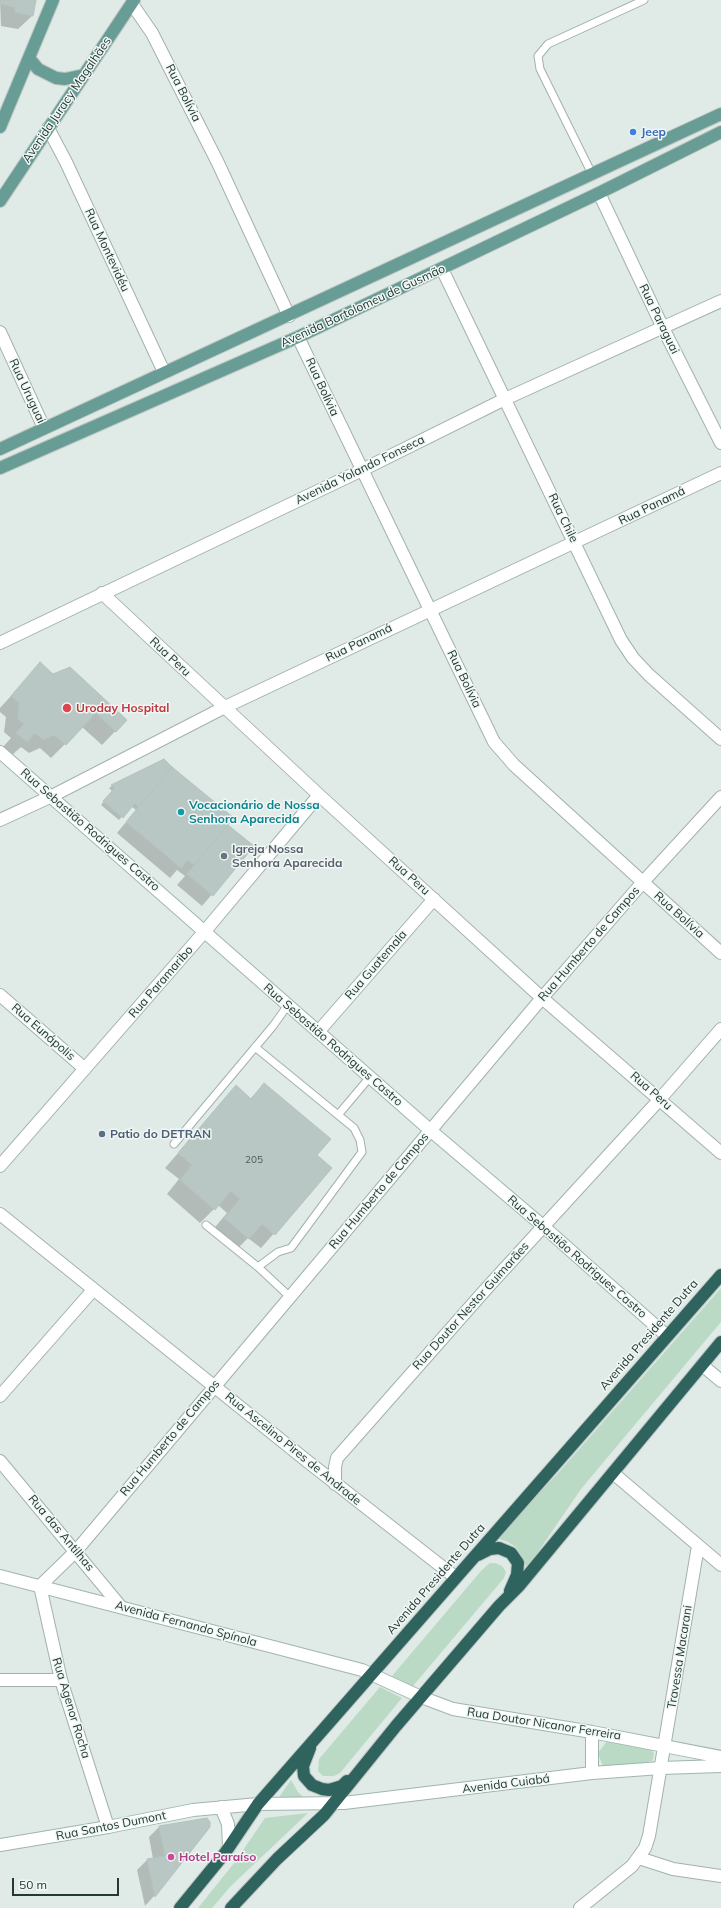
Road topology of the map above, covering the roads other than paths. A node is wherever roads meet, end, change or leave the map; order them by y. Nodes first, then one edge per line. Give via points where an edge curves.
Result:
1 (53, 0) edge
2 (644, 0) edge
3 (133, 2) edge
4 (29, 58) junction
5 (84, 75) junction
6 (721, 114) edge
7 (0, 126) edge
8 (48, 128) junction
9 (721, 132) edge
10 (592, 174) junction
11 (599, 193) junction
12 (0, 201) edge
13 (442, 269) junction
14 (721, 301) edge
15 (289, 316) junction
16 (663, 328) junction
17 (0, 332) edge
18 (298, 336) junction
19 (164, 372) junction
20 (505, 399) junction
21 (44, 428) junction
22 (721, 443) edge
23 (0, 449) edge
24 (0, 468) edge
25 (362, 470) junction
26 (721, 473) edge
27 (575, 543) junction
28 (102, 593) junction
29 (430, 609) junction
30 (0, 643) edge
31 (225, 707) junction
32 (721, 739) edge
33 (0, 752) edge
34 (319, 795) junction
35 (52, 796) junction
36 (721, 797) edge
37 (0, 820) edge
38 (643, 882) junction
39 (434, 899) junction
40 (205, 931) junction
41 (721, 953) edge
42 (0, 995) edge
43 (542, 998) junction
44 (288, 1005) junction
45 (721, 1029) edge
46 (318, 1032) junction
47 (255, 1048) junction
48 (85, 1069) junction
49 (370, 1077) junction
50 (660, 1099) junction
51 (338, 1115) junction
52 (430, 1130) junction
53 (174, 1144) dead end
54 (721, 1153) edge
55 (0, 1166) edge
56 (0, 1214) edge
57 (206, 1224) dead end
58 (543, 1226) junction
59 (258, 1267) junction
60 (721, 1275) edge
61 (93, 1290) junction
62 (290, 1297) junction
63 (667, 1336) junction
64 (721, 1342) edge
65 (702, 1365) junction
66 (721, 1381) edge
67 (214, 1386) junction
68 (0, 1396) edge
69 (0, 1461) edge
70 (613, 1473) junction
71 (335, 1484) junction
72 (698, 1546) junction
73 (76, 1551) junction
74 (721, 1565) edge
75 (465, 1566) junction
76 (0, 1576) edge
77 (455, 1577) junction
78 (40, 1586) junction
79 (500, 1606) junction
80 (121, 1607) junction
81 (371, 1675) junction
82 (0, 1680) edge
83 (61, 1680) junction
84 (421, 1697) junction
85 (592, 1732) junction
86 (314, 1738) junction
87 (665, 1745) junction
88 (721, 1757) edge
89 (721, 1766) edge
90 (661, 1768) junction
91 (357, 1772) junction
92 (592, 1773) junction
93 (258, 1804) junction
94 (291, 1804) joint
95 (333, 1804) junction
96 (222, 1807) junction
97 (108, 1827) junction
98 (0, 1845) edge
99 (229, 1846) junction
100 (639, 1858) junction
101 (721, 1876) edge
102 (180, 1908) edge
103 (231, 1908) edge
104 (580, 1908) edge

1 - 4 main road
2 - 10 lane via 548,44 538,56 540,69
3 - 5 main road, Avenida Juracy Magalhães
3 - 15 street, Rua Bolívia via 152,33 215,156
4 - 5 main road via 38,69 56,78
4 - 7 main road
5 - 8 main road, Avenida Juracy Magalhães
6 - 10 main road, Avenida Bartolomeu de Gusmão
8 - 12 main road, Avenida Juracy Magalhães
8 - 19 street, Rua Montevidéu
9 - 11 main road, Avenida Bartolomeu de Gusmão
10 - 15 main road, Avenida Bartolomeu de Gusmão
11 - 13 main road, Avenida Bartolomeu de Gusmão
11 - 16 street, Rua Paraguai
13 - 18 main road, Avenida Bartolomeu de Gusmão
13 - 20 street, Rua Chile
14 - 16 street, Avenida Yolando Fonseca
15 - 19 main road, Avenida Bartolomeu de Gusmão
16 - 20 street, Avenida Yolando Fonseca
16 - 22 street, Rua Paraguai
17 - 21 street, Rua Uruguai
18 - 24 main road, Avenida Bartolomeu de Gusmão
18 - 25 street, Rua Bolívia
19 - 21 main road, Avenida Bartolomeu de Gusmão
20 - 25 street, Avenida Yolando Fonseca
20 - 27 street, Rua Chile
21 - 23 main road, Avenida Bartolomeu de Gusmão
25 - 28 street, Avenida Yolando Fonseca
25 - 29 street, Rua Bolívia
26 - 27 street, Rua Panamá
27 - 29 street, Rua Panamá
27 - 32 street, Rua Chile via 621,640 634,658
28 - 30 street, Avenida Yolando Fonseca
28 - 31 street, Rua Peru
29 - 31 street, Rua Panamá
29 - 38 street, Rua Bolívia via 494,742
31 - 34 street, Rua Peru
31 - 35 street, Rua Panamá
33 - 35 street, Rua Sebastião Rodrigues Castro
34 - 39 street, Rua Peru
34 - 40 street, Rua Paramaribo
35 - 37 street, Rua Panamá
35 - 40 street, Rua Sebastião Rodrigues Castro
36 - 38 street, Rua Humberto de Campos
38 - 41 street, Rua Bolívia
38 - 43 street, Rua Humberto de Campos
39 - 43 street, Rua Peru
39 - 46 street, Rua Guatemala
40 - 44 street, Rua Sebastião Rodrigues Castro
40 - 48 street, Rua Paramaribo
42 - 48 street, Rua Eunápolis
43 - 50 street, Rua Peru
43 - 52 street, Rua Humberto de Campos
44 - 46 street, Rua Sebastião Rodrigues Castro
44 - 47 lane
45 - 50 street, Rua Doutor Nestor Guimarães
46 - 49 street, Rua Sebastião Rodrigues Castro
47 - 51 lane
47 - 53 lane
48 - 55 street, Rua Paramaribo
49 - 51 lane
49 - 52 street, Rua Sebastião Rodrigues Castro
50 - 54 street, Rua Peru
50 - 58 street, Rua Doutor Nestor Guimarães
51 - 59 lane via 354,1128 362,1152 291,1248 278,1252
52 - 58 street, Rua Sebastião Rodrigues Castro
52 - 62 street, Rua Humberto de Campos
56 - 61 street, Rua Ascelino Pires de Andrade
57 - 59 lane
58 - 63 street, Rua Sebastião Rodrigues Castro
58 - 71 street, Rua Doutor Nestor Guimarães via 337,1458 334,1467
59 - 62 lane
60 - 63 highway, Avenida Presidente Dutra
61 - 67 street, Rua Ascelino Pires de Andrade
61 - 68 street
62 - 67 street, Rua Humberto de Campos
63 - 75 highway, Avenida Presidente Dutra
64 - 65 highway
65 - 66 street
65 - 70 highway
67 - 71 street, Rua Ascelino Pires de Andrade
67 - 73 street, Rua Humberto de Campos
69 - 73 street, Rua das Antilhas
70 - 72 street
70 - 79 highway
71 - 77 street, Rua Ascelino Pires de Andrade
72 - 74 street
72 - 87 street, Travessa Macarani
73 - 78 street, Rua Humberto de Campos
73 - 80 street, Rua das Antilhas
75 - 77 highway, Avenida Presidente Dutra
75 - 79 highway via 490,1548 499,1548 511,1553 518,1563 517,1575
76 - 78 street, Avenida Fernando Spínola
77 - 81 highway, Avenida Presidente Dutra
78 - 80 street, Avenida Fernando Spínola
78 - 83 street, Rua Agenor Rocha
79 - 84 highway
80 - 81 street, Avenida Fernando Spínola via 362,1670
81 - 84 street, Rua Doutor Nicanor Ferreira
81 - 86 highway, Avenida Presidente Dutra
82 - 83 street
83 - 97 street, Rua Agenor Rocha
84 - 85 street, Rua Doutor Nicanor Ferreira via 453,1709
84 - 91 highway
85 - 87 street, Rua Doutor Nicanor Ferreira
85 - 92 street
86 - 91 highway via 303,1766 304,1776 312,1785 329,1790 342,1786
86 - 93 highway, Avenida Presidente Dutra
87 - 88 street, Rua Doutor Nicanor Ferreira
87 - 90 street, Travessa Macarani
89 - 90 street, Avenida Cuiabá
90 - 92 street, Avenida Cuiabá
90 - 100 street, Travessa Macarani via 649,1836
91 - 95 highway
92 - 95 street, Avenida Cuiabá
93 - 94 street, Rua Santos Dumont
93 - 96 street, Rua Santos Dumont
93 - 99 highway, Avenida Presidente Dutra
94 - 95 street, Avenida Cuiabá
95 - 103 highway
96 - 97 street, Rua Santos Dumont via 193,1810
96 - 99 street via 228,1824
97 - 98 street, Rua Santos Dumont
99 - 102 highway, Avenida Presidente Dutra
100 - 101 street via 673,1869
100 - 104 street

